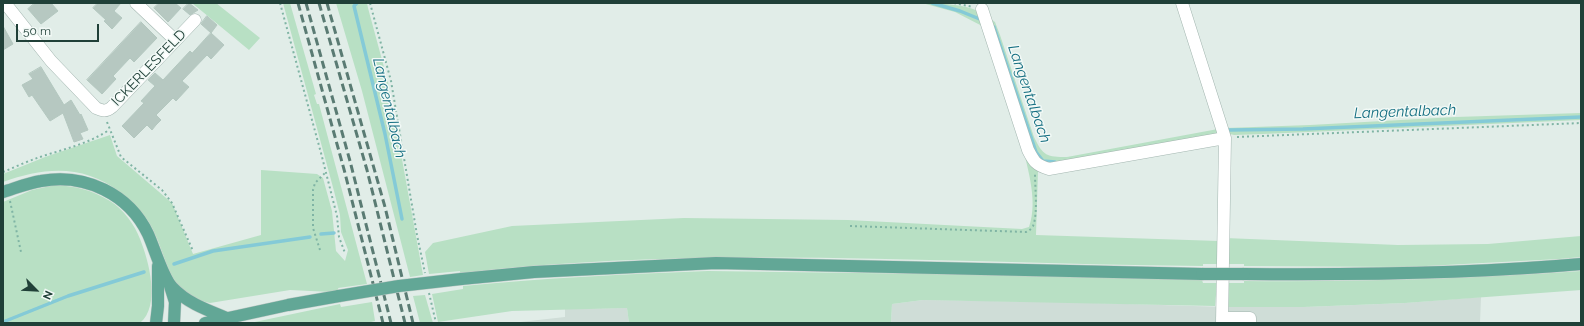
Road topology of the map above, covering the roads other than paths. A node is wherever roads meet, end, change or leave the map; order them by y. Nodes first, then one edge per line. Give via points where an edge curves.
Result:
1 (5, 3) edge
2 (136, 3) edge
3 (1182, 3) edge
4 (982, 9) road end
5 (195, 20) dead end
6 (175, 40) junction
7 (1225, 138) junction
8 (4, 192) edge
9 (158, 260) junction
10 (1581, 264) edge
11 (170, 286) junction
12 (227, 318) junction
13 (1222, 321) edge
14 (156, 323) edge
15 (174, 323) edge
16 (205, 323) edge
17 (1250, 323) edge

1 - 6 street, ICKERLESFELD via 51,61 96,108 104,111 112,107
2 - 6 street
3 - 7 street
4 - 7 street via 1028,150 1040,166 1049,168
5 - 6 street, ICKERLESFELD
7 - 13 street
8 - 9 main road via 40,181 58,179 93,184 124,202 137,216 147,232
9 - 11 main road
9 - 14 main road
10 - 12 main road, bridge via 1425,273 1302,275 716,263 534,272 461,279 399,286
11 - 12 main road via 190,302
11 - 15 main road via 175,302
12 - 16 main road
13 - 17 street via 1250,318

